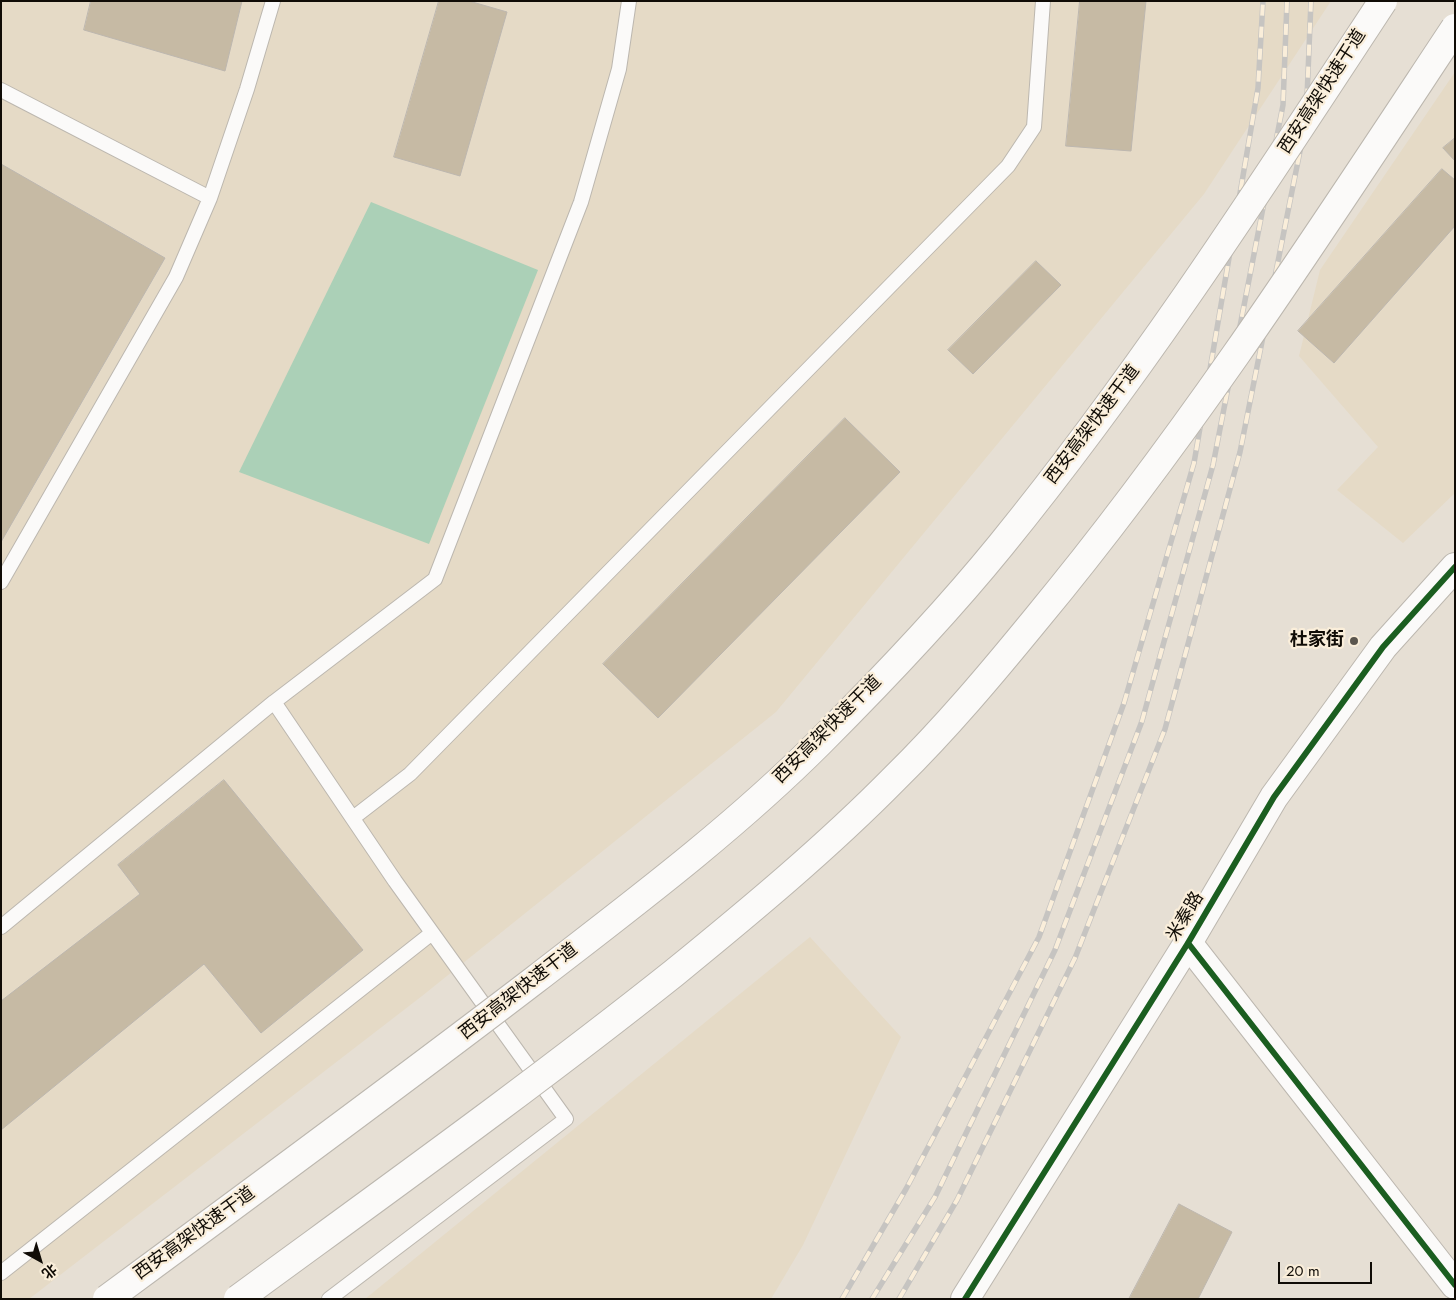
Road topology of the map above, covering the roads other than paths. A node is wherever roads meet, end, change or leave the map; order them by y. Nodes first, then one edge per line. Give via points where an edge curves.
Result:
1 (274, 1) edge
2 (629, 1) edge
3 (1043, 1) edge
4 (1383, 1) edge
5 (1455, 28) edge
6 (1, 90) edge
7 (210, 198) junction
8 (1455, 567) edge
9 (1, 582) edge
10 (274, 702) junction
11 (353, 818) junction
12 (1, 928) edge
13 (432, 933) junction
14 (1188, 943) junction
15 (1, 1273) edge
16 (1455, 1285) edge
17 (107, 1299) edge
18 (238, 1299) edge
19 (329, 1299) edge
20 (965, 1299) edge

1 - 7 lane
2 - 10 lane via 619,69 581,202 435,579
3 - 11 lane via 1034,127 1008,166 410,774
4 - 17 main road, 西安高架快速干道, bridge via 1173,317 1074,452 999,548 913,645 817,745 726,827 589,939
5 - 18 main road, bridge via 1153,473 986,679 896,778 716,939 611,1023
6 - 7 lane
7 - 9 lane via 176,277
8 - 14 main road, 米秦路 via 1383,646 1274,797
10 - 11 lane
10 - 12 lane
11 - 13 lane
13 - 15 lane
13 - 19 lane via 566,1119
14 - 16 main road
14 - 20 main road, 米秦路

